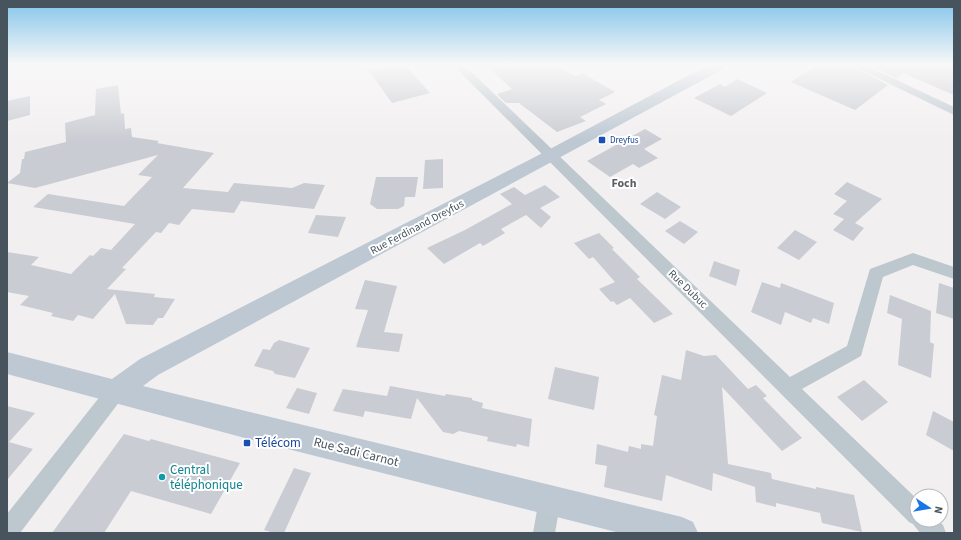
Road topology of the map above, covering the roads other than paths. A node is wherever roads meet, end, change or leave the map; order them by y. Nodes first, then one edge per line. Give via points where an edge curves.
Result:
1 (484, 90) edge
2 (672, 90) edge
3 (910, 90) edge
4 (954, 111) edge
5 (551, 154) junction
6 (954, 273) edge
7 (7, 363) edge
8 (788, 387) junction
9 (116, 391) junction
10 (550, 499) junction
11 (909, 506) edge
12 (7, 532) edge
13 (544, 533) edge
14 (682, 533) edge

1 - 5 street, Rue Dubuc
2 - 5 street, Rue Ferdinand Dreyfus
3 - 4 street
5 - 8 street, Rue Dubuc
5 - 9 street, Rue Ferdinand Dreyfus via 149,367
6 - 8 street via 913,259 876,273 855,351
7 - 9 street, Rue Sadi Carnot
8 - 11 street, Rue Dubuc
9 - 10 street, Rue Sadi Carnot via 260,429
9 - 12 street
10 - 13 street
10 - 14 street, Rue Sadi Carnot

